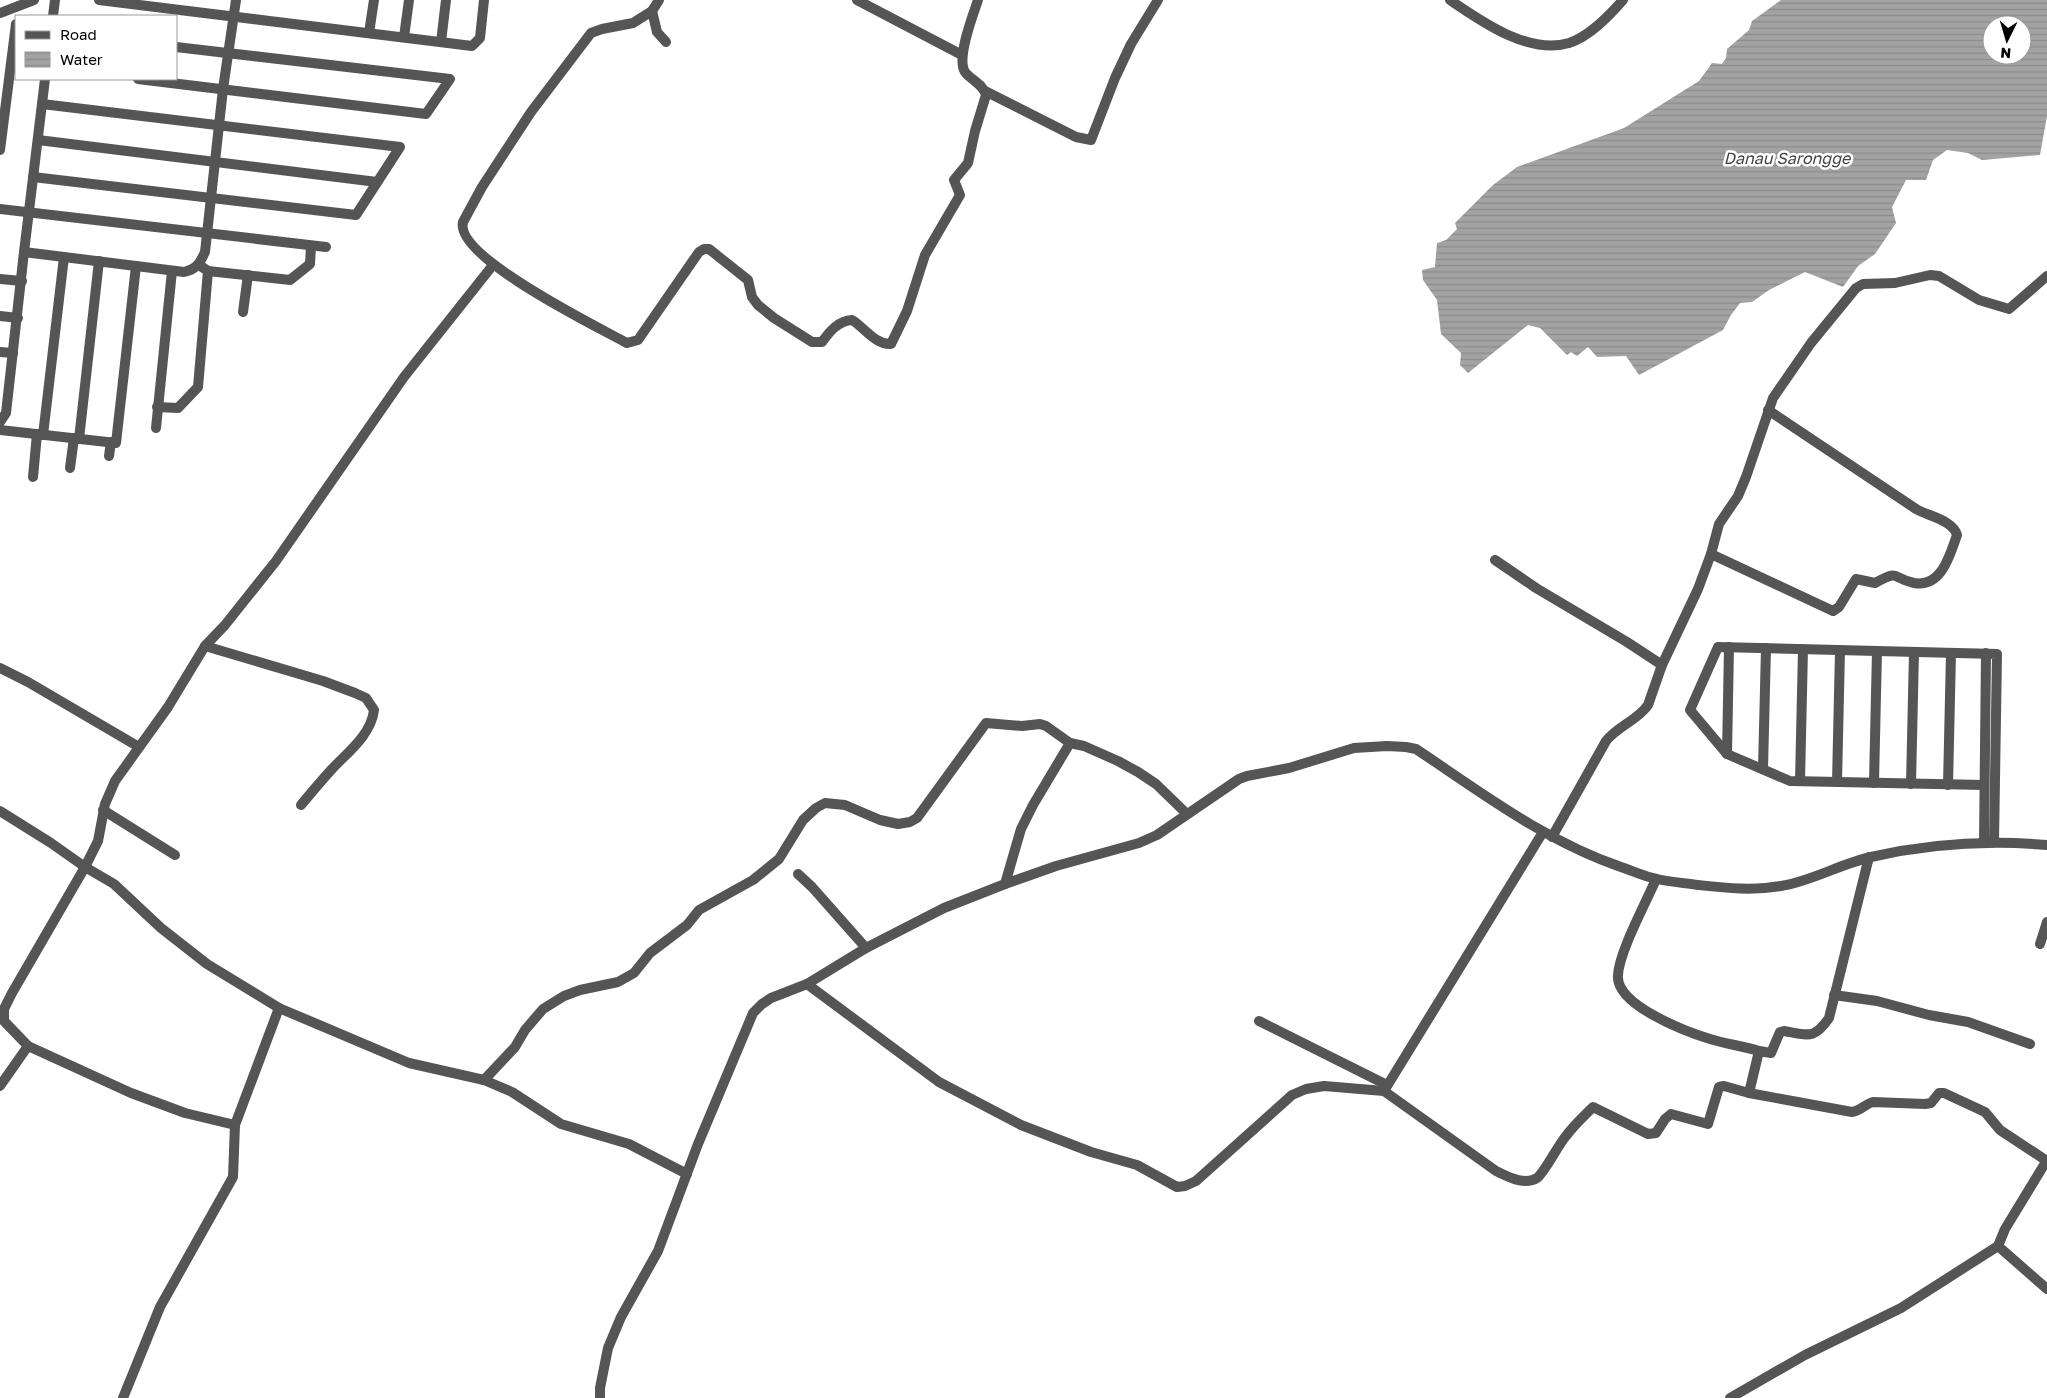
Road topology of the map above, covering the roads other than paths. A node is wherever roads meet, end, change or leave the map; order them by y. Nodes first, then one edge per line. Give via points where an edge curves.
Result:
1 (34, 0) edge
2 (55, 0) edge
3 (99, 0) edge
4 (236, 0) edge
5 (374, 0) edge
6 (409, 0) edge
7 (446, 0) edge
8 (484, 0) edge
9 (659, 0) edge
10 (857, 0) edge
11 (978, 0) edge
12 (1158, 0) edge
13 (1450, 0) edge
14 (1623, 0) edge
15 (128, 2) edge
16 (164, 4) edge
17 (18, 7) edge
18 (652, 11) junction
19 (0, 13) edge
20 (53, 15) edge
21 (234, 17) junction
22 (15, 32) edge
23 (369, 33) junction
24 (404, 37) junction
25 (441, 42) junction
26 (666, 42) dead end
27 (178, 47) edge
28 (228, 54) junction
29 (962, 55) junction
30 (45, 80) edge
31 (146, 80) edge
32 (223, 89) junction
33 (985, 91) junction
34 (42, 104) junction
35 (219, 125) junction
36 (38, 140) junction
37 (0, 150) edge
38 (215, 162) junction
39 (33, 177) junction
40 (377, 182) junction
41 (211, 198) junction
42 (0, 209) edge
43 (29, 212) junction
44 (207, 234) junction
45 (312, 246) junction
46 (326, 247) dead end
47 (24, 252) junction
48 (64, 257) junction
49 (99, 261) junction
50 (199, 264) junction
51 (493, 264) junction
52 (136, 266) junction
53 (172, 271) junction
54 (208, 271) junction
55 (248, 275) junction
56 (2047, 276) edge
57 (0, 279) edge
58 (22, 281) junction
59 (243, 312) dead end
60 (0, 316) edge
61 (18, 318) junction
62 (0, 352) edge
63 (13, 353) junction
64 (5, 389) edge
65 (158, 406) junction
66 (1768, 410) junction
67 (0, 422) edge
68 (156, 428) dead end
69 (0, 430) edge
70 (40, 434) junction
71 (76, 438) junction
72 (110, 442) junction
73 (109, 456) dead end
74 (70, 468) dead end
75 (33, 478) dead end
76 (1711, 554) junction
77 (1495, 560) dead end
78 (206, 646) junction
79 (1729, 647) junction
80 (1766, 648) junction
81 (1803, 649) junction
82 (1840, 650) junction
83 (1877, 651) junction
84 (1914, 652) junction
85 (1951, 653) junction
86 (1992, 654) junction
87 (1662, 665) junction
88 (0, 668) edge
89 (1070, 743) junction
90 (139, 747) junction
91 (1727, 754) junction
92 (1763, 769) junction
93 (1800, 781) junction
94 (1837, 782) junction
95 (1874, 783) junction
96 (1911, 784) junction
97 (1948, 785) junction
98 (1984, 785) junction
99 (301, 805) dead end
100 (104, 810) junction
101 (0, 811) edge
102 (1188, 814) junction
103 (1547, 834) junction
104 (1989, 843) junction
105 (2047, 845) edge
106 (175, 855) dead end
107 (1869, 857) junction
108 (85, 867) junction
109 (798, 874) dead end
110 (1656, 879) junction
111 (1005, 884) junction
112 (2047, 922) edge
113 (2040, 944) dead end
114 (866, 948) junction
115 (807, 984) junction
116 (1834, 995) junction
117 (279, 1008) junction
118 (1259, 1021) dead end
119 (2030, 1044) dead end
120 (28, 1046) junction
121 (1759, 1051) junction
122 (484, 1080) junction
123 (0, 1086) edge
124 (1386, 1088) junction
125 (1749, 1093) junction
126 (235, 1125) junction
127 (2047, 1161) edge
128 (686, 1174) junction
129 (1998, 1246) junction
130 (2047, 1289) edge
131 (123, 1398) edge
132 (600, 1398) edge
133 (1730, 1398) edge

1 - 17 street
2 - 20 street
3 - 15 street
4 - 21 street
5 - 23 street
6 - 24 street
7 - 25 street
8 - 25 street via 480,38 472,46
9 - 18 street
10 - 29 street
11 - 29 street
12 - 33 street via 1131,44 1091,140 1076,137
13 - 14 street via 1518,40 1547,45 1569,43 1585,35
15 - 16 street
16 - 21 street
17 - 19 street
18 - 26 street via 657,32
18 - 51 street via 633,23 592,33 552,82 482,187 462,228
21 - 23 street
21 - 28 street
22 - 37 street
23 - 24 street
24 - 25 street
27 - 28 street
28 - 32 street
28 - 32 street via 450,79 426,114
29 - 33 street via 966,73
30 - 34 street
31 - 32 street
32 - 35 street
33 - 51 street via 986,98 968,163 954,180 960,194 925,255 911,303 891,344 870,336 852,320 842,320 822,342 812,342 758,305 752,297 748,280 709,250 699,252 638,340 627,343 524,287
34 - 35 street
34 - 36 street
35 - 38 street
35 - 40 street via 400,147
36 - 38 street
36 - 39 street
38 - 40 street
38 - 41 street
39 - 41 street
39 - 43 street
40 - 41 street via 356,215
41 - 44 street
42 - 43 street
43 - 44 street
43 - 47 street
44 - 45 street
44 - 50 street via 205,252
45 - 46 street
45 - 55 street via 310,264 290,280
47 - 48 street
47 - 58 street
48 - 49 street
48 - 70 street
49 - 52 street
49 - 71 street
50 - 53 street via 193,270
50 - 54 street
51 - 78 street via 404,377 276,561
52 - 53 street
52 - 72 street via 116,443
53 - 65 street
54 - 55 street
54 - 65 street via 198,387 178,408
55 - 59 street
56 - 66 street via 2009,309 1979,300 1940,276 1862,284 1811,343
57 - 58 street
58 - 61 street
60 - 61 street
61 - 63 street
62 - 63 street
63 - 64 street
64 - 67 street via 6,413
65 - 68 street
66 - 76 street via 1746,477 1738,496 1719,524
66 - 76 street via 1844,463 1922,512 1951,526 1957,535 1945,566 1938,575 1923,582 1915,583 1892,575 1886,575 1875,583 1856,579 1839,607 1833,611
69 - 70 street
70 - 71 street
70 - 75 street
71 - 72 street
71 - 74 street
72 - 73 street
76 - 87 street
77 - 87 street
78 - 90 street
78 - 99 street via 347,690 366,698 374,710 373,719 360,740
79 - 80 street
79 - 91 street
79 - 91 street via 1718,647 1690,710
80 - 81 street
80 - 92 street
81 - 82 street
81 - 93 street
82 - 83 street
82 - 94 street
83 - 84 street
83 - 95 street
84 - 85 street
84 - 96 street
85 - 86 street
85 - 97 street
86 - 98 street
86 - 104 street
87 - 103 street via 1644,710 1612,733
88 - 90 street
89 - 102 street via 1138,772
89 - 111 street via 1025,821
89 - 122 street via 1040,724 986,723 925,808 910,822 898,824 880,820 845,805 825,803 803,820 779,859 763,874 699,910 688,925 650,953 634,973 618,982 564,996 543,1010
90 - 100 street via 115,782
91 - 92 street
92 - 93 street via 1790,781
93 - 94 street
94 - 95 street
95 - 96 street
96 - 97 street
97 - 98 street
98 - 104 street
100 - 106 street
100 - 108 street via 99,835
101 - 108 street
102 - 103 street via 1247,776 1289,768 1354,748 1406,747 1416,749
102 - 111 street via 1139,843
103 - 110 street via 1601,860
103 - 124 street
104 - 105 street
104 - 107 street via 1946,845
107 - 110 street via 1783,886 1754,890
107 - 116 street
108 - 117 street via 114,884 161,928 207,964
108 - 120 street via 4,1009 4,1021
109 - 114 street
110 - 121 street via 1623,954 1617,976 1621,988 1631,1000 1660,1019 1709,1039
111 - 114 street via 944,908
112 - 113 street
114 - 115 street
115 - 124 street via 947,1086 1046,1136 1137,1165 1177,1187 1196,1181 1292,1095 1324,1086
115 - 128 street via 771,998 753,1013
116 - 119 street via 1877,1001 1968,1022
116 - 121 street via 1829,1018 1817,1033 1811,1036 1782,1031 1771,1053
117 - 122 street via 409,1063
117 - 126 street
118 - 124 street
120 - 123 street
120 - 126 street via 131,1093
121 - 125 street
122 - 128 street via 512,1092 561,1124 630,1144
124 - 125 street via 1496,1171 1513,1179 1528,1180 1542,1172 1567,1135 1593,1107 1642,1132 1653,1134 1670,1114 1710,1123 1719,1087
125 - 127 street via 1852,1112 1873,1102 1931,1103 1939,1093 1944,1093 1985,1112 2000,1130
126 - 131 street via 233,1178 160,1307
127 - 129 street
128 - 132 street via 658,1251 621,1316 608,1348
129 - 130 street
129 - 133 street via 1900,1308 1805,1355

